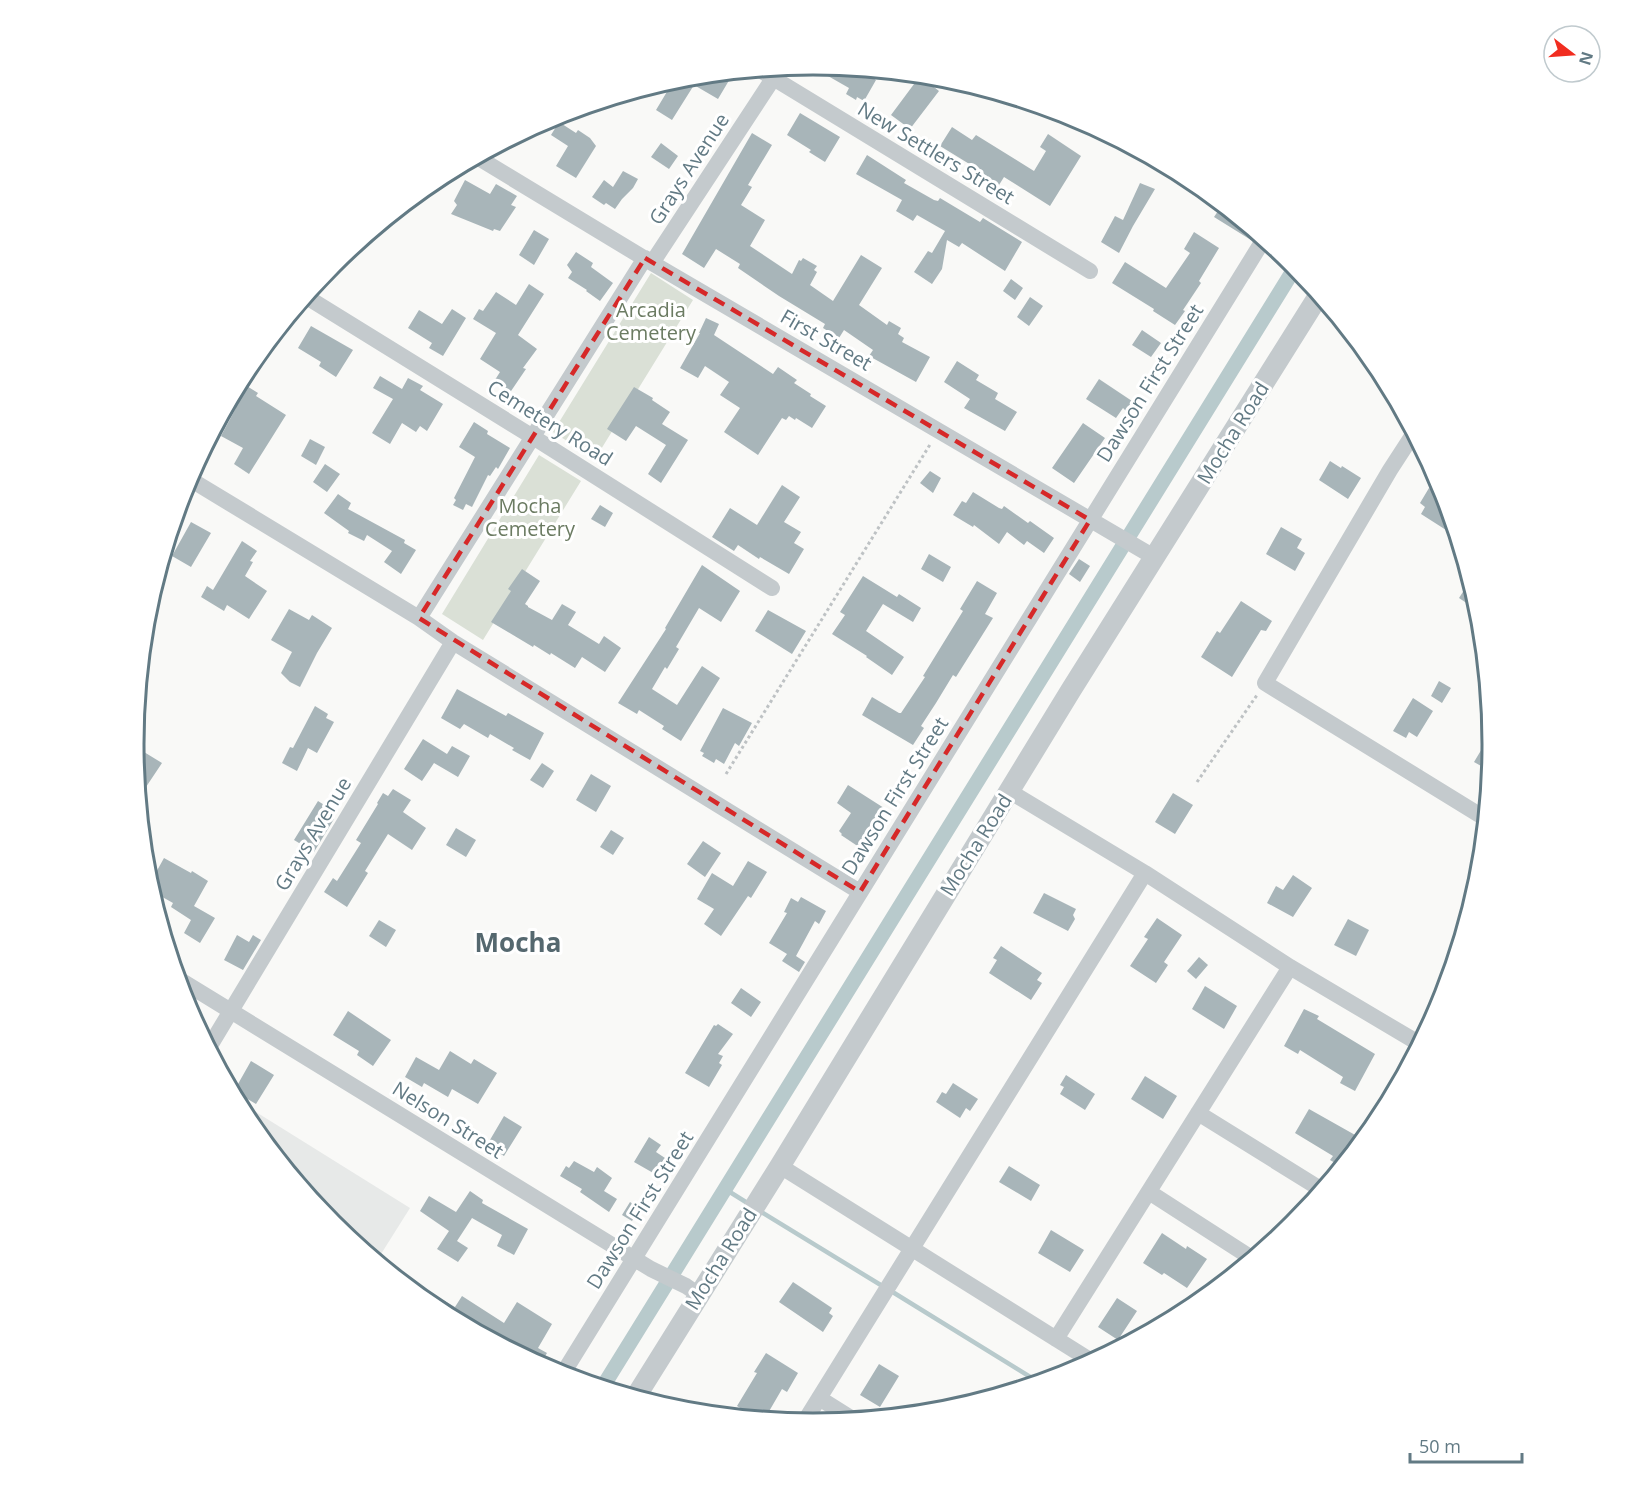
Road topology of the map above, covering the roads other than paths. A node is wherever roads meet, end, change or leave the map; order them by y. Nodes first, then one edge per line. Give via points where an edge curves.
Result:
1 (768, 76) edge
2 (777, 76) edge
3 (485, 161) edge
4 (1260, 246) edge
5 (649, 260) junction
6 (1090, 272) dead end
7 (312, 301) edge
8 (1315, 302) edge
9 (533, 437) junction
10 (1409, 441) edge
11 (196, 483) edge
12 (1090, 520) junction
13 (1147, 553) junction
14 (772, 588) dead end
15 (419, 618) junction
16 (453, 642) junction
17 (1009, 791) junction
18 (1479, 814) edge
19 (1145, 873) junction
20 (860, 892) junction
21 (1290, 967) junction
22 (188, 985) edge
23 (231, 1012) junction
24 (1413, 1040) edge
25 (213, 1041) edge
26 (1198, 1113) junction
27 (780, 1166) junction
28 (1316, 1186) edge
29 (1149, 1192) junction
30 (913, 1248) junction
31 (1246, 1255) edge
32 (634, 1259) junction
33 (692, 1290) junction
34 (1056, 1340) junction
35 (1084, 1356) edge
36 (568, 1367) edge
37 (639, 1391) edge
38 (819, 1398) junction
39 (844, 1413) edge
40 (810, 1414) edge

1 - 5 street, Grays Avenue
2 - 6 street, New Settlers Street
3 - 5 street, First Street
4 - 12 street, Dawson First Street
5 - 9 street, Grays Avenue
5 - 12 street, First Street
7 - 9 street, Cemetery Road
8 - 13 street, Mocha Road
9 - 14 street, Cemetery Road
9 - 15 street, Grays Avenue
10 - 18 street via 1265,683
11 - 15 street
12 - 13 street, First Street
12 - 20 street, Dawson First Street
13 - 17 street, Mocha Road
15 - 16 street
16 - 20 street
16 - 23 street, Grays Avenue
17 - 19 street
17 - 27 street, Mocha Road
19 - 21 street
19 - 30 street
20 - 32 street, Dawson First Street
21 - 24 street
21 - 26 street
22 - 23 street, Nelson Street
23 - 25 street, Grays Avenue
23 - 32 street, Nelson Street
26 - 28 street
26 - 29 street
27 - 30 street
27 - 33 street, Mocha Road
29 - 31 street
29 - 34 street
30 - 34 street
30 - 38 street
32 - 33 street, Nelson Street
32 - 36 street, Dawson First Street
33 - 37 street, Mocha Road
34 - 35 street
38 - 39 street
38 - 40 street

